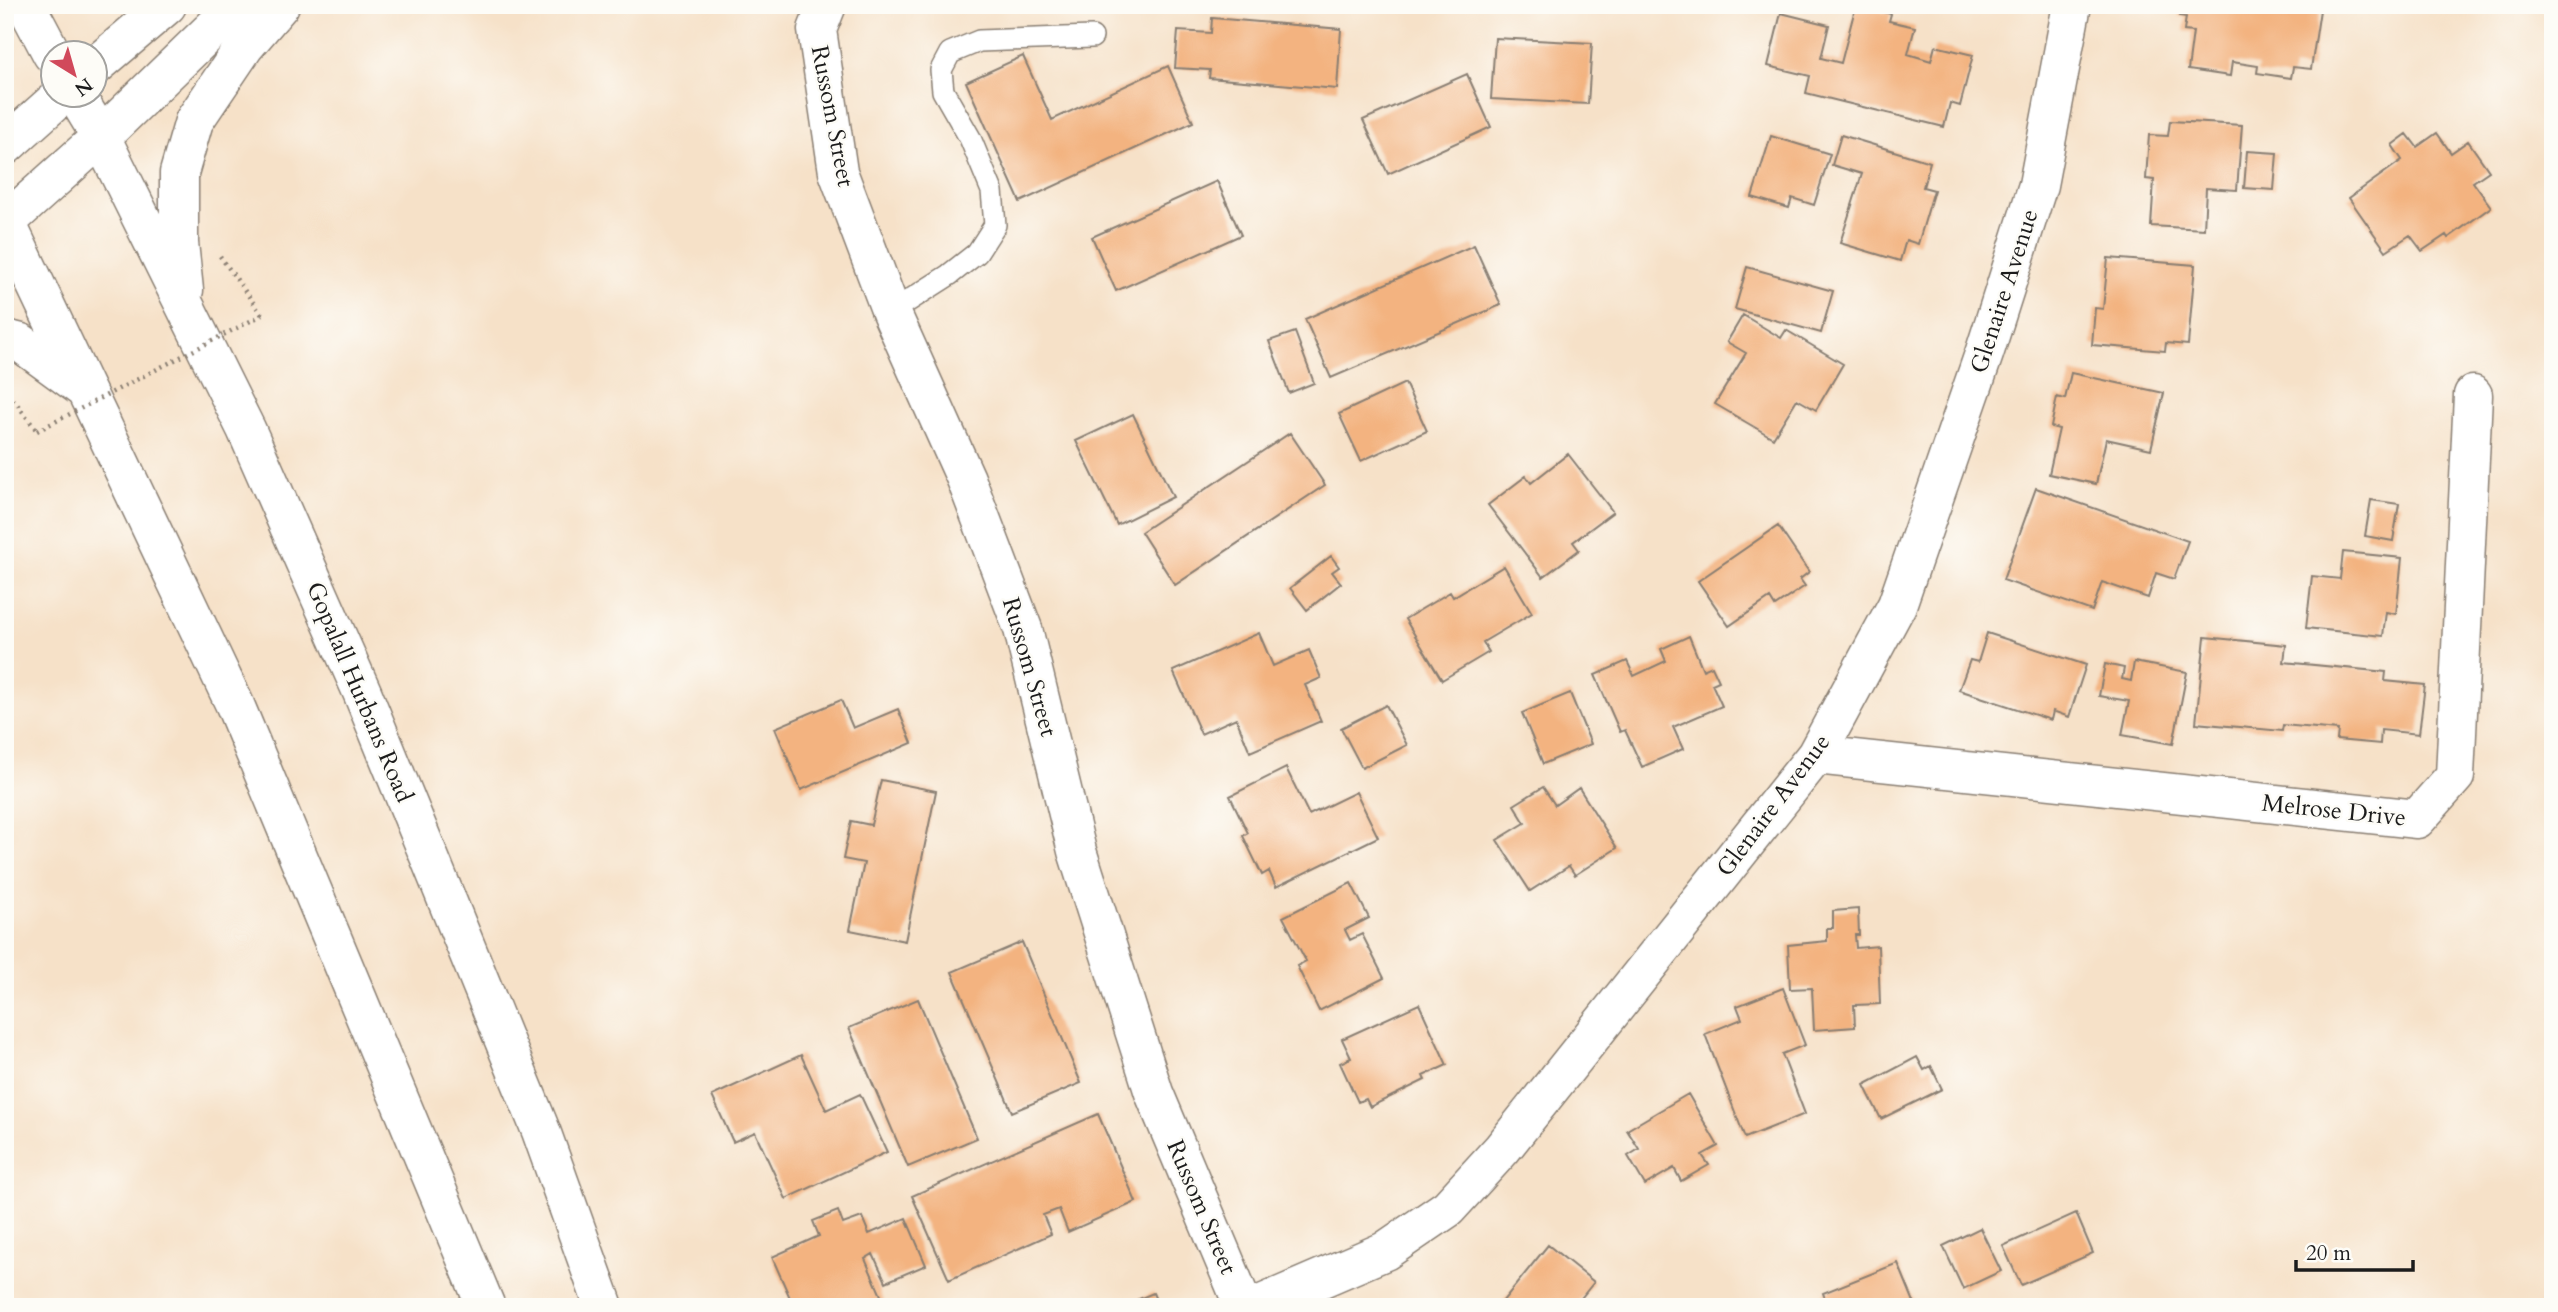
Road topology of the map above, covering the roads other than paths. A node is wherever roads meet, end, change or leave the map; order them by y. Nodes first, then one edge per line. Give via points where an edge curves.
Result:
1 (26, 5) edge
2 (167, 5) edge
3 (237, 5) edge
4 (281, 5) edge
5 (2072, 5) edge
6 (822, 18) edge
7 (1092, 37) dead end
8 (44, 38) edge
9 (108, 55) edge
10 (47, 108) edge
11 (83, 108) edge
12 (101, 137) junction
13 (5, 146) edge
14 (6, 222) edge
15 (891, 312) junction
16 (186, 313) junction
17 (5, 339) edge
18 (88, 393) junction
19 (2473, 396) dead end
20 (1816, 755) junction
21 (486, 1307) edge
22 (604, 1307) edge
23 (1244, 1307) edge
24 (1255, 1307) edge

1 - 8 street
2 - 9 street
3 - 12 street
4 - 16 street via 244,47 194,121 179,173
5 - 20 street, Glenaire Avenue via 2038,185 1985,351 1897,605
6 - 15 street, Russom Street via 838,173
7 - 15 lane via 979,41 950,52 941,70 943,91 970,138 992,191 996,225 977,253
10 - 13 street
11 - 12 street, Gopalall Hurbans Road
12 - 14 street
12 - 16 street, Gopalall Hurbans Road
14 - 18 street
15 - 23 street, Russom Street via 966,479 1023,629 1077,851 1154,1093
16 - 22 street, Gopalall Hurbans Road via 246,429 362,692 541,1131
17 - 18 street via 20,343
18 - 21 street via 235,705
19 - 20 street, Melrose Drive via 2455,776 2417,819
20 - 24 street, Glenaire Avenue via 1502,1149 1448,1209 1385,1251

